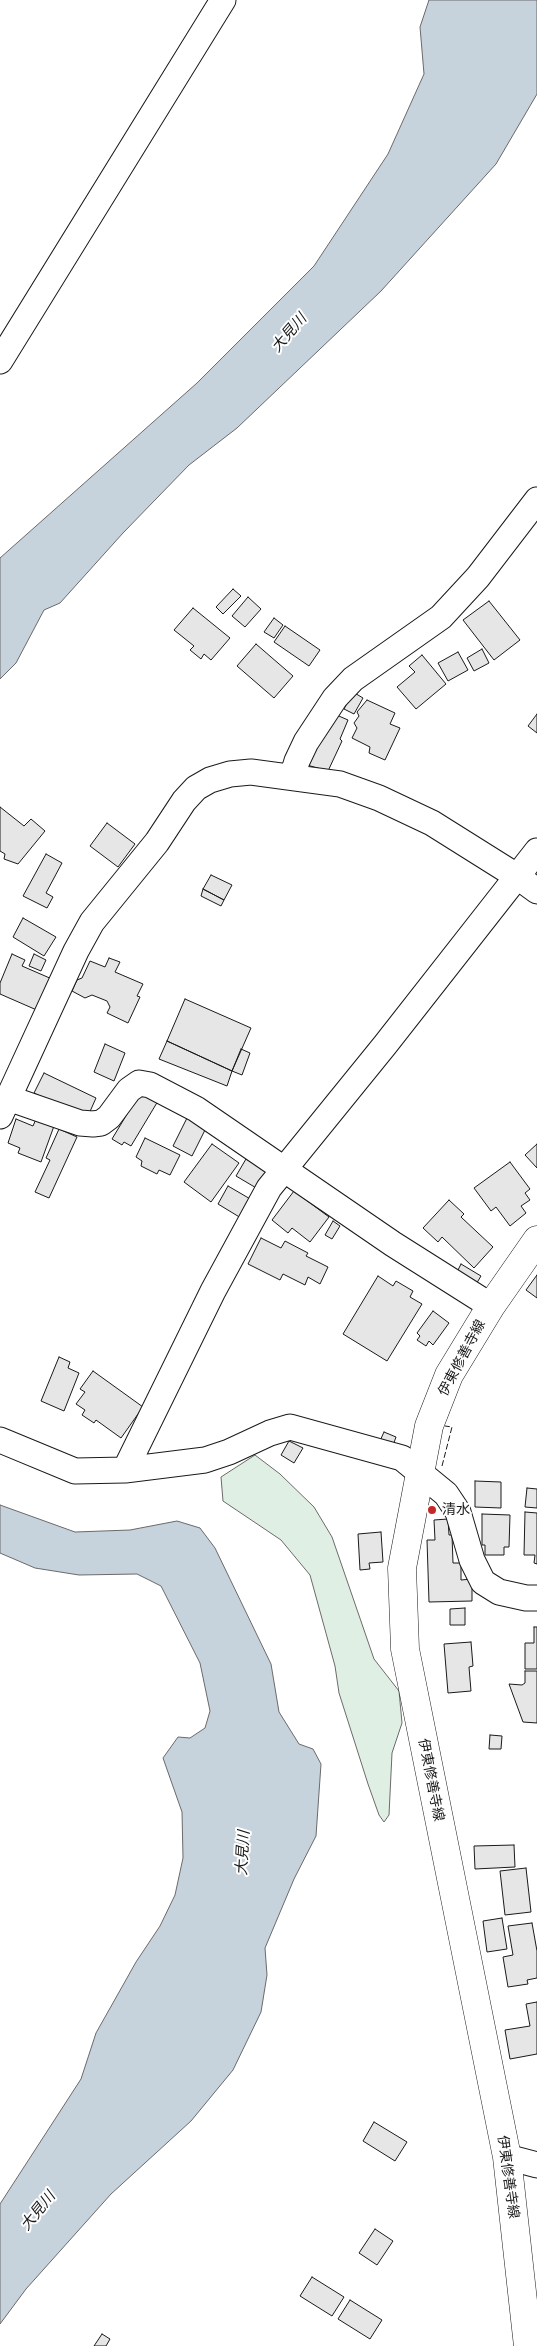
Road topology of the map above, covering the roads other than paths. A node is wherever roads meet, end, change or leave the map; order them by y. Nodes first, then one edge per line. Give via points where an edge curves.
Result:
1 (223, 0) edge
2 (0, 361) edge
3 (537, 500) edge
4 (292, 777) junction
5 (537, 851) edge
6 (528, 884) edge
7 (4, 1107) edge
8 (284, 1169) junction
9 (537, 1240) edge
10 (491, 1306) junction
11 (0, 1440) edge
12 (125, 1470) junction
13 (420, 1473) junction
14 (537, 1598) edge
15 (507, 2157) junction
16 (537, 2165) edge
17 (528, 2346) edge

1 - 2 street
3 - 4 street via 478,577 441,617 353,679 335,698 306,742
4 - 6 street via 340,784 379,798 432,824
4 - 7 street via 251,772 230,774 196,788 92,922
5 - 6 street
6 - 8 street
7 - 8 street via 80,1123 101,1123 134,1086 139,1083 150,1085 196,1109
8 - 10 street
8 - 12 street via 269,1188 213,1292
9 - 10 main road, 伊東修善寺線
10 - 13 main road, 伊東修善寺線 via 449,1375 429,1426
11 - 12 street via 76,1471
12 - 13 street via 205,1460 290,1427 402,1458
13 - 14 street via 446,1494 458,1512 472,1560 483,1582 499,1592
13 - 15 main road, 伊東修善寺線 via 402,1568 405,1649
15 - 16 street
15 - 17 main road, 伊東修善寺線

